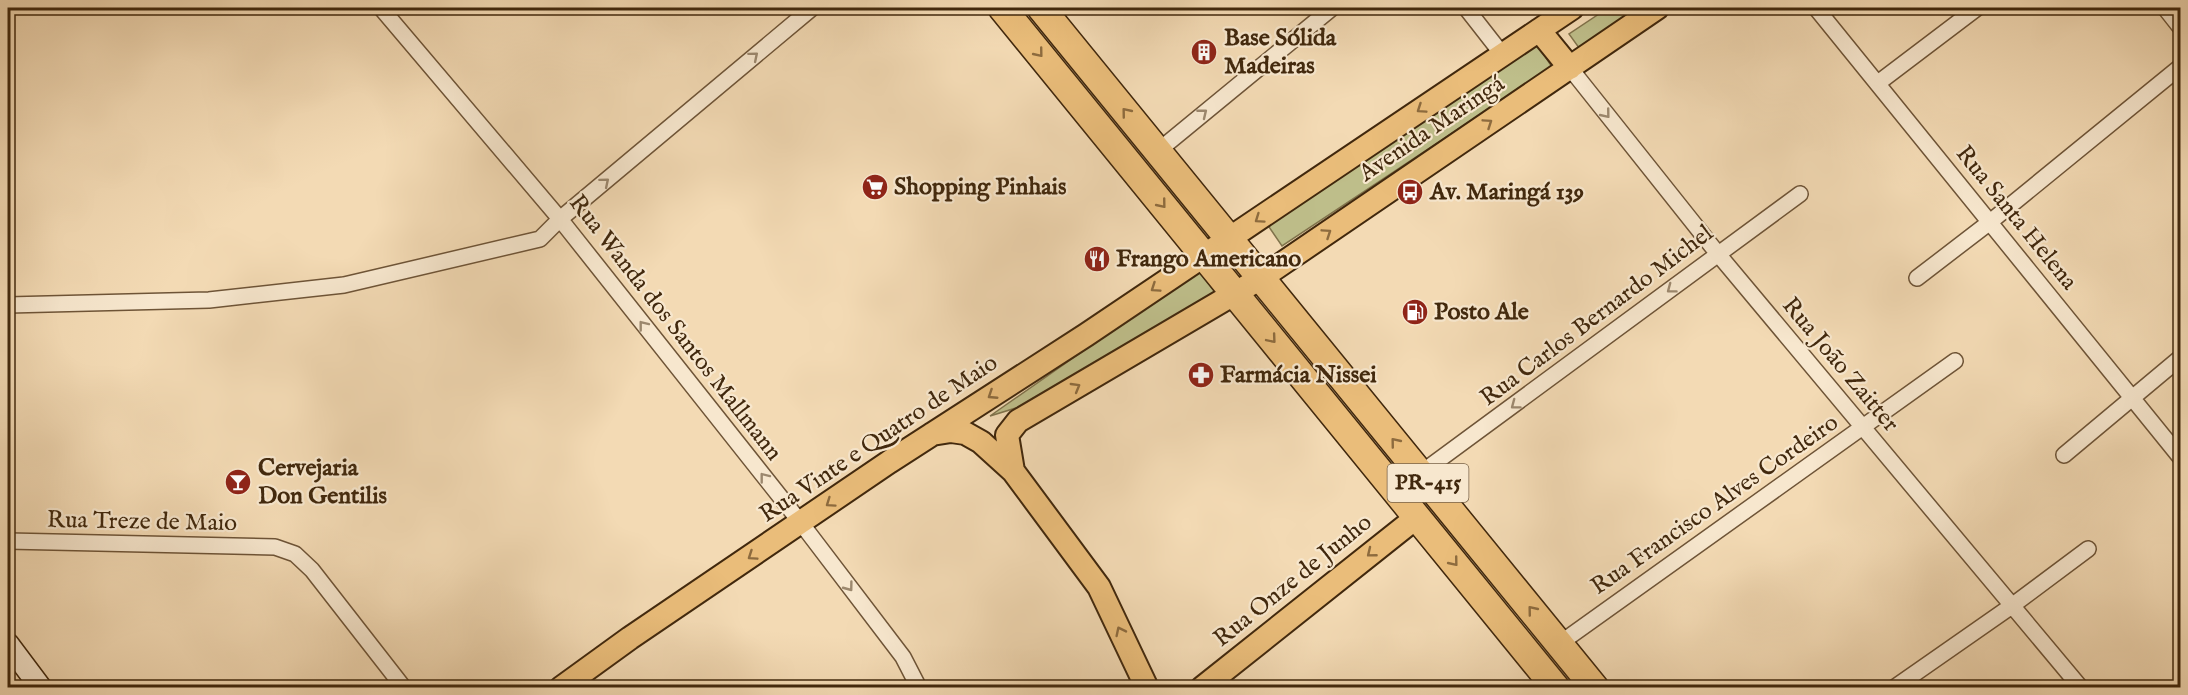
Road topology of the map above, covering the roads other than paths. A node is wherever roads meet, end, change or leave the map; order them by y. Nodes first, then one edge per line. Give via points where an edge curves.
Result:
1 (381, 8) edge
2 (812, 8) edge
3 (1002, 8) edge
4 (1041, 8) edge
5 (1332, 8) edge
6 (1466, 8) edge
7 (1572, 8) edge
8 (1658, 8) edge
9 (1816, 8) edge
10 (1977, 8) edge
11 (2165, 8) edge
12 (2181, 27) edge
13 (1539, 30) junction
14 (1502, 54) junction
15 (2181, 67) edge
16 (1570, 68) junction
17 (1878, 83) junction
18 (1158, 151) junction
19 (1800, 194) dead end
20 (560, 219) junction
21 (1990, 222) junction
22 (1230, 239) junction
23 (1718, 254) junction
24 (1204, 255) junction
25 (1261, 278) junction
26 (1917, 278) dead end
27 (1235, 294) junction
28 (8, 304) edge
29 (2181, 358) edge
30 (1955, 361) dead end
31 (2133, 397) junction
32 (1863, 428) junction
33 (931, 434) junction
34 (2064, 455) dead end
35 (2181, 457) edge
36 (1013, 471) junction
37 (1421, 473) junction
38 (1417, 517) junction
39 (801, 523) junction
40 (8, 541) edge
41 (2088, 549) dead end
42 (2013, 605) junction
43 (8, 644) edge
44 (1560, 644) junction
45 (1148, 686) edge
46 (40, 687) edge
47 (404, 687) edge
48 (561, 687) edge
49 (919, 687) edge
50 (1202, 687) edge
51 (1556, 687) edge
52 (1595, 687) edge
53 (1894, 687) edge
54 (2081, 687) edge

1 - 20 street, Rua Wanda dos Santos Mallmann
20 -> 2 street
3 -> 24 highway, PR-415
18 -> 4 highway, PR-415
18 -> 5 street
6 - 14 street
7 - 13 main road, Avenida Maringá
8 - 16 main road, Avenida Maringá
9 - 17 street, Rua Santa Helena
10 - 17 street
11 - 12 street
13 - 14 main road, Avenida Maringá
13 - 16 main road
14 -> 22 main road, Avenida Maringá
15 - 21 street
16 -> 23 street, Rua João Zaitter
25 -> 16 main road, Avenida Maringá
17 - 21 street, Rua Santa Helena
18 - 22 highway, PR-415
19 - 23 street, Rua Carlos Bernardo Michel
20 - 28 street via 540,239 344,285 209,300
39 -> 20 street, Rua Wanda dos Santos Mallmann
21 - 26 street
21 - 31 street, Rua Santa Helena
22 - 24 main road, Rua Vinte e Quatro de Maio
22 - 25 highway, PR-415
23 - 32 street, Rua João Zaitter
23 -> 37 street, Rua Carlos Bernardo Michel
24 - 27 highway, PR-415
24 -> 33 main road, Rua Vinte e Quatro de Maio
25 - 27 main road, Avenida Maringá
37 -> 25 highway, PR-415
36 -> 27 main road via 1007,435 1018,421
27 -> 38 highway, PR-415
29 - 31 street
30 - 32 street, Rua Francisco Alves Cordeiro
31 - 34 street
31 - 35 street, Rua Santa Helena
32 - 42 street, Rua João Zaitter
32 - 44 street, Rua Francisco Alves Cordeiro
33 - 36 main road via 965,433
33 -> 39 main road, Rua Vinte e Quatro de Maio
45 -> 36 main road via 1099,587
44 -> 37 highway, PR-415
38 -> 50 main road, Rua Onze de Junho
38 -> 51 highway, PR-415
39 -> 48 main road, Rua Vinte e Quatro de Maio
39 -> 49 street, Rua Wanda dos Santos Mallmann via 903,657
40 - 47 street, Rua Treze de Maio via 275,547 295,554 312,570
41 - 42 street
42 - 53 street
42 - 54 street, Rua João Zaitter
43 - 46 street
44 - 52 highway, PR-415

